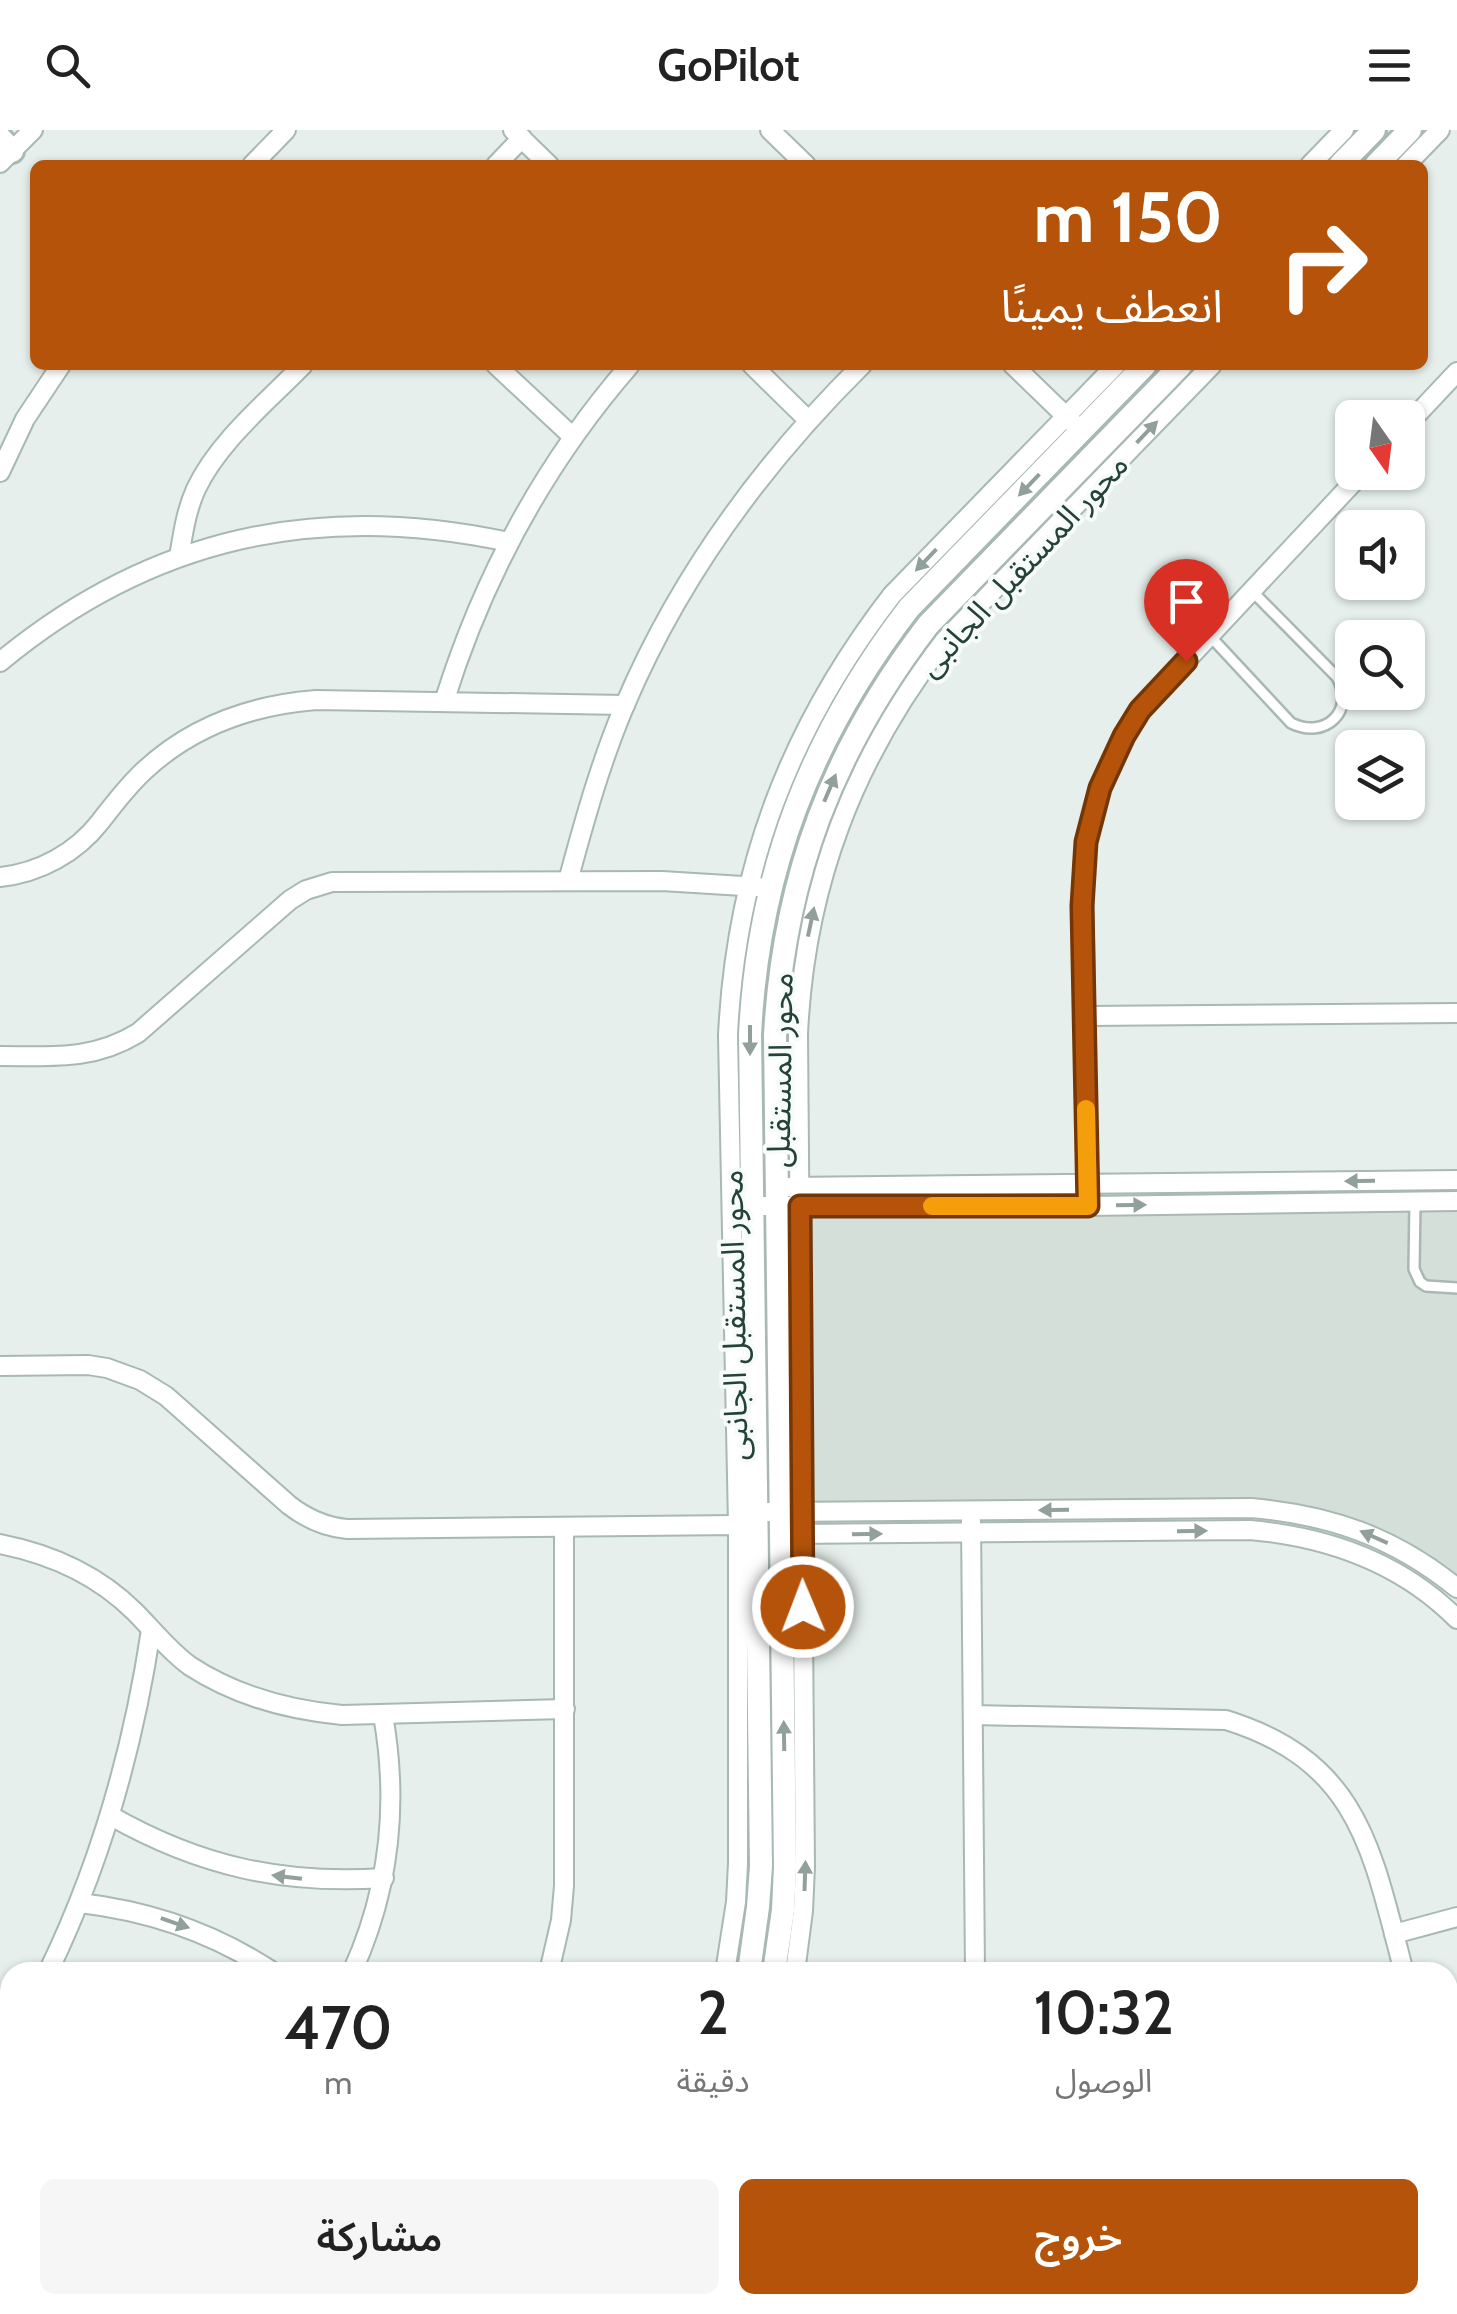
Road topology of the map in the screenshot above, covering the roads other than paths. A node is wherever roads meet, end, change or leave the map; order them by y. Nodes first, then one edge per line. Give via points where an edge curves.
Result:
1 (33, 130) edge
2 (286, 130) edge
3 (770, 130) edge
4 (1344, 130) edge
5 (1374, 130) edge
6 (1410, 130) edge
7 (1440, 130) edge
8 (517, 134) edge
9 (4, 151) edge
10 (257, 160) edge
11 (499, 160) edge
12 (544, 160) edge
13 (801, 160) edge
14 (1315, 160) edge
15 (1345, 160) edge
16 (1381, 160) edge
17 (1411, 160) edge
18 (58, 370) edge
19 (298, 370) edge
20 (501, 370) edge
21 (626, 370) edge
22 (757, 370) edge
23 (857, 370) edge
24 (1018, 370) edge
25 (1112, 370) edge
26 (1139, 370) edge
27 (1176, 370) edge
28 (1207, 370) edge
29 (1457, 372) edge
30 (1425, 406) edge
31 (808, 420) junction
32 (1074, 424) junction
33 (573, 438) junction
34 (0, 472) edge
35 (1345, 490) edge
36 (509, 542) junction
37 (179, 557) junction
38 (1252, 591) junction
39 (1210, 636) junction
40 (0, 662) edge
41 (444, 702) junction
42 (625, 705) junction
43 (0, 877) edge
44 (568, 881) junction
45 (759, 887) junction
46 (1457, 1013) edge
47 (1084, 1016) junction
48 (0, 1056) edge
49 (1457, 1180) edge
50 (1087, 1184) junction
51 (789, 1196) junction
52 (754, 1197) junction
53 (1457, 1201) edge
54 (1415, 1202) junction
55 (1088, 1206) junction
56 (744, 1281) junction
57 (1457, 1288) edge
58 (0, 1366) edge
59 (971, 1510) junction
60 (792, 1523) junction
61 (751, 1524) junction
62 (564, 1527) junction
63 (971, 1533) junction
64 (0, 1544) edge
65 (1457, 1588) edge
66 (1457, 1620) edge
67 (151, 1630) junction
68 (565, 1709) junction
69 (383, 1715) junction
70 (972, 1716) junction
71 (111, 1816) junction
72 (384, 1878) junction
73 (80, 1903) junction
74 (1457, 1917) edge
75 (1394, 1934) junction
76 (53, 1962) edge
77 (256, 1962) edge
78 (356, 1962) edge
79 (551, 1962) edge
80 (727, 1962) edge
81 (750, 1962) edge
82 (775, 1962) edge
83 (795, 1962) edge
84 (974, 1962) edge
85 (1401, 1962) edge

1 - 9 street
2 - 10 street
3 - 13 street
4 - 14 street
5 - 15 street
6 - 16 street
7 - 17 street
8 - 11 street
8 - 12 street
18 - 34 street
19 - 37 street via 204,475 189,507
20 - 33 street
21 - 33 street
22 - 31 street
23 - 31 street
24 - 32 street
25 - 32 street
26 - 32 street, محور المستقبل
51 -> 27 street, محور المستقبل via 776,1035 781,965 803,861 846,752 928,625
51 -> 28 street, محور المستقبل الجانبى via 808,933 836,831 866,762 945,640
29 - 30 street
31 - 42 street via 703,558
32 -> 45 street, محور المستقبل via 874,655 806,778
33 - 36 street
35 - 38 street
36 - 37 street via 414,526 319,526
36 - 41 street
37 - 40 street via 68,611
38 - 39 street
38 - 39 lane via 1337,677 1343,700 1332,721 1316,728 1291,723
39 - 47 street via 1140,710 1100,788 1083,869
41 - 42 street
41 - 43 street via 290,702 216,723 148,767 74,848 42,866
42 - 44 street
44 - 45 street
44 - 48 street via 319,885 290,900 138,1034 75,1056
45 -> 52 street, محور المستقبل via 750,1016
45 - 56 street, محور المستقبل الجانبى via 734,960 728,1035
46 - 47 street
47 - 50 street
49 -> 50 street
50 - 51 street
50 - 55 street
51 - 52 street
51 - 55 street
51 - 60 street, محور المستقبل
52 - 56 street, محور المستقبل
53 - 54 street
55 -> 54 street
54 - 57 lane via 1416,1276 1426,1286
56 - 61 street, محور المستقبل
58 - 62 street via 88,1365 140,1380 289,1506 325,1525
59 - 60 street
59 - 63 street
65 -> 59 street via 1381,1538 1284,1510
60 - 61 street
60 -> 63 street
82 -> 60 street, محور المستقبل via 785,1867
83 -> 60 street via 805,1867
61 - 62 street
61 - 80 street via 736,1902
61 - 81 street, محور المستقبل via 760,1866
62 - 68 street
63 -> 66 street via 1250,1530 1312,1538 1398,1574
63 - 70 street
64 - 67 street via 86,1574
67 - 69 street via 186,1663 259,1699 313,1712
67 - 71 street
68 - 69 street
68 - 79 street via 564,1886
69 - 72 street via 392,1796
70 - 75 street via 1226,1720 1267,1735 1304,1758 1347,1804 1374,1860
70 - 84 street
72 -> 71 street via 258,1873 196,1857
71 - 73 street
72 - 78 street
73 - 76 street
73 -> 77 street via 170,1921
74 - 75 street
75 - 85 street

